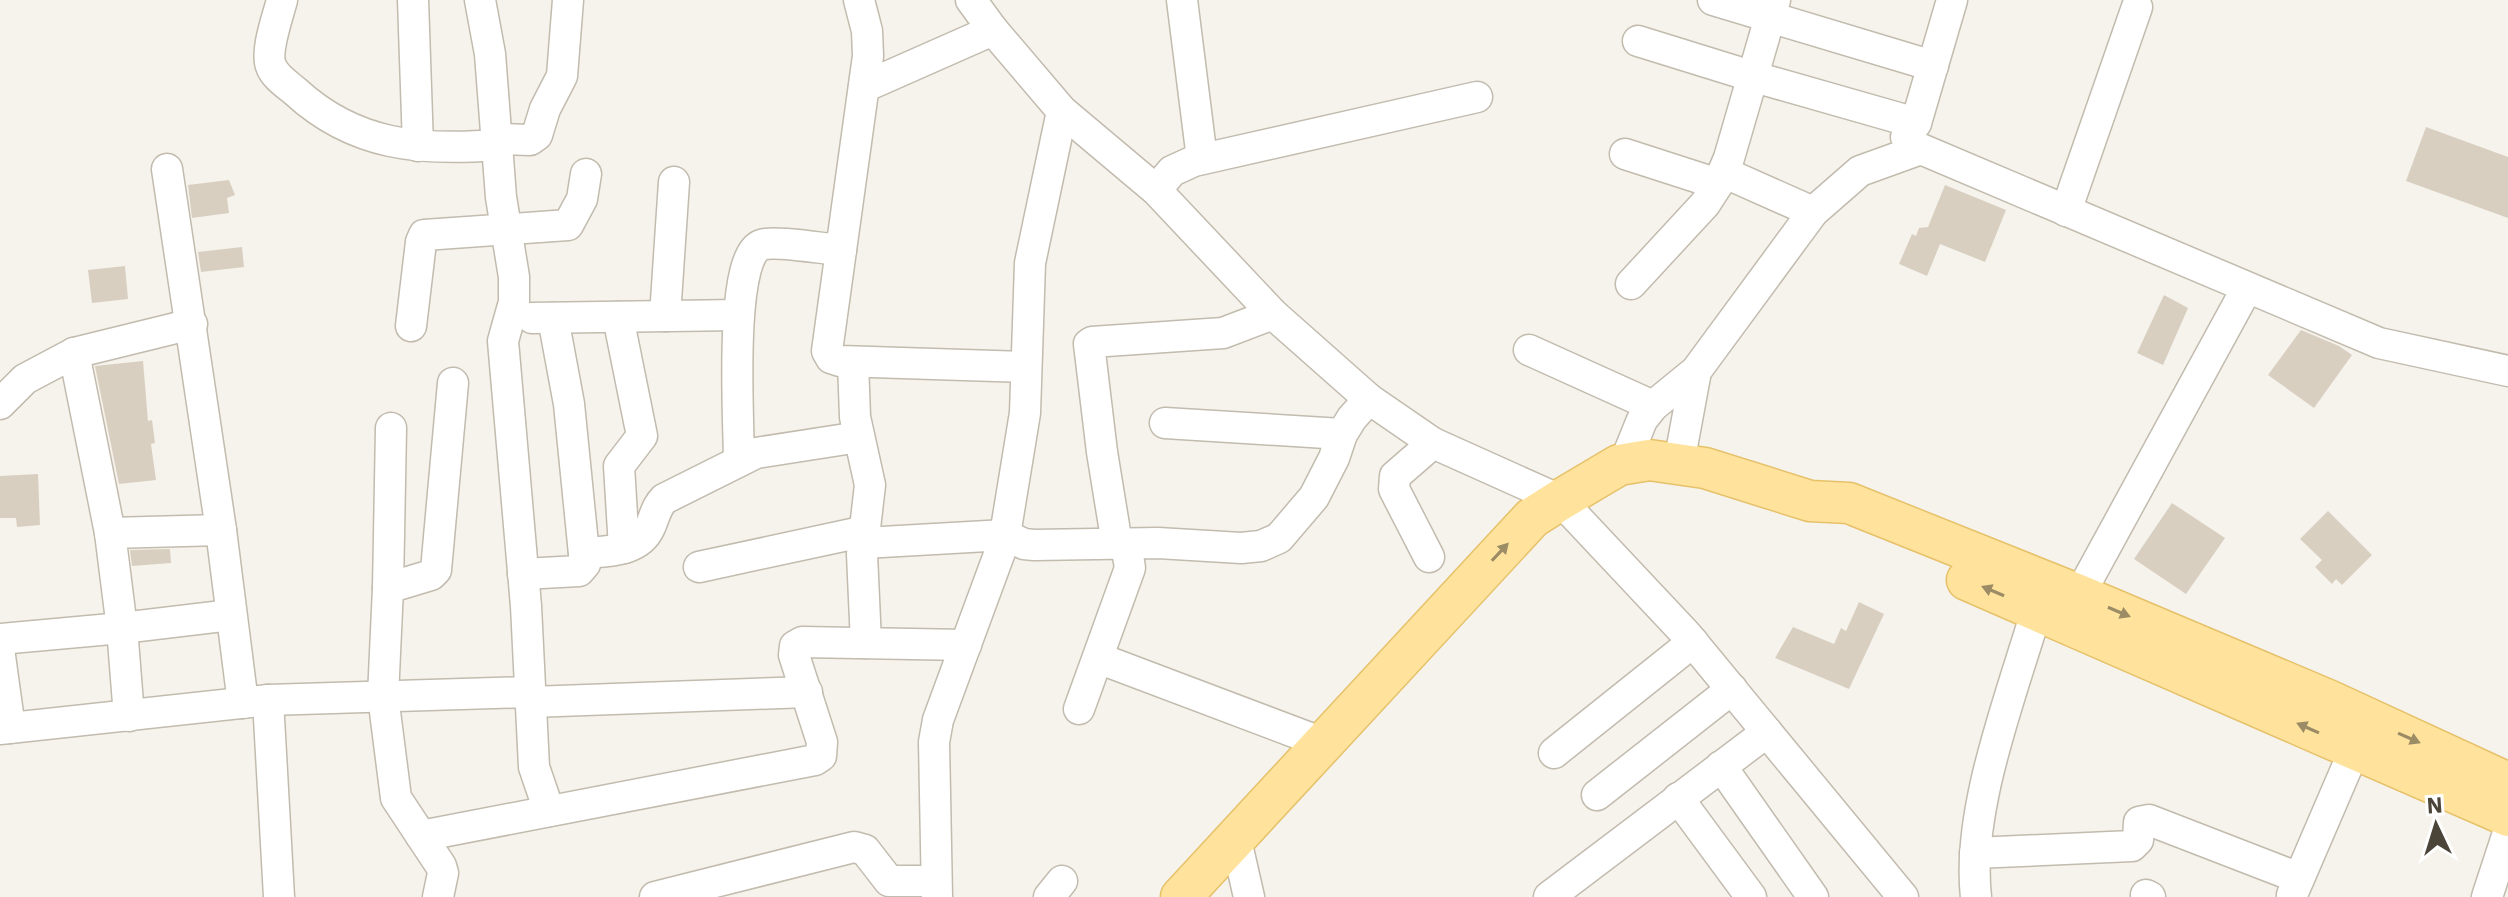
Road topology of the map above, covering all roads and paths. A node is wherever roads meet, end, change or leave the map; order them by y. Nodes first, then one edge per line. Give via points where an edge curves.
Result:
1 (282, 0) edge
2 (413, 0) edge
3 (480, 0) edge
4 (568, 0) edge
5 (859, 0) edge
6 (971, 0) edge
7 (1182, 0) edge
8 (1713, 0) edge
9 (1952, 0) edge
10 (2137, 7) dead end
11 (1772, 8) edge
12 (993, 30) junction
13 (1638, 41) dead end
14 (1933, 66) junction
15 (1751, 76) junction
16 (864, 87) junction
17 (1477, 97) dead end
18 (1062, 111) junction
19 (1916, 123) junction
20 (497, 142) junction
21 (418, 146) junction
22 (1625, 154) dead end
23 (1202, 159) junction
24 (1887, 161) junction
25 (167, 169) dead end
26 (586, 174) dead end
27 (1721, 178) junction
28 (674, 182) dead end
29 (1156, 190) junction
30 (2066, 211) junction
31 (1813, 212) junction
32 (506, 228) junction
33 (841, 250) junction
34 (1631, 284) dead end
35 (2247, 288) junction
36 (1273, 314) junction
37 (738, 315) junction
38 (665, 316) junction
39 (618, 317) junction
40 (510, 318) junction
41 (553, 318) junction
42 (192, 324) junction
43 (411, 326) dead end
44 (1529, 350) dead end
45 (74, 353) junction
46 (853, 362) junction
47 (1026, 367) junction
48 (1696, 371) junction
49 (2508, 371) edge
50 (453, 383) dead end
51 (1369, 399) junction
52 (0, 404) edge
53 (1653, 406) junction
54 (1165, 423) dead end
55 (391, 428) dead end
56 (1342, 434) junction
57 (859, 437) junction
58 (1433, 443) junction
59 (739, 461) junction
60 (1625, 462) junction
61 (1679, 463) junction
62 (1570, 498) junction
63 (221, 530) junction
64 (110, 533) junction
65 (865, 537) junction
66 (1003, 543) junction
67 (1122, 544) junction
68 (624, 548) junction
69 (584, 553) junction
70 (1429, 557) dead end
71 (699, 567) dead end
72 (523, 574) junction
73 (388, 588) junction
74 (2061, 608) junction
75 (231, 615) junction
76 (122, 628) junction
77 (0, 639) edge
78 (1693, 642) junction
79 (866, 643) junction
80 (966, 645) junction
81 (0, 656) edge
82 (1098, 658) junction
83 (384, 681) junction
84 (1732, 689) junction
85 (807, 692) junction
86 (531, 697) junction
87 (256, 702) junction
88 (1079, 709) dead end
89 (129, 716) junction
90 (5, 729) edge
91 (1767, 732) junction
92 (2362, 734) junction
93 (1323, 743) junction
94 (1554, 753) dead end
95 (1721, 766) junction
96 (2508, 783) edge
97 (1597, 795) dead end
98 (1678, 798) junction
99 (549, 811) junction
100 (2508, 816) edge
101 (2508, 833) edge
102 (421, 836) junction
103 (1975, 853) junction
104 (1242, 867) edge
105 (2295, 887) edge
106 (936, 889) edge
107 (1886, 891) edge
108 (279, 897) edge
109 (438, 897) edge
110 (655, 897) edge
111 (1181, 897) edge
112 (1209, 897) edge
113 (1549, 897) edge
114 (1751, 897) edge
115 (1813, 897) edge
116 (1976, 897) edge
117 (2487, 897) edge

1 - 21 street via 270,50 270,65 277,75 317,111 353,131
2 - 21 street
3 - 20 street
4 - 20 street via 562,76 537,135
5 - 16 street via 867,31
6 - 12 street
7 - 23 street
8 - 11 street
9 - 14 street
10 - 30 street
11 - 14 street
11 - 15 street
12 - 16 street
12 - 18 street
13 - 15 street
14 - 19 street
15 - 19 street
15 - 27 street
16 - 33 street
17 - 23 street
18 - 29 street
18 - 47 street via 1030,263
19 - 24 street
20 - 21 street via 448,149
20 - 32 street
22 - 27 street
23 - 29 street via 1172,171
24 - 30 street via 1921,149
24 - 31 street via 1860,171
25 - 42 street
26 - 32 street via 582,199 568,225
27 - 31 street
27 - 34 street via 1705,204
28 - 38 street
29 - 36 street
30 - 35 street
31 - 48 street
32 - 40 street via 514,277
32 - 43 street via 424,235
33 - 37 street via 759,246 748,259
33 - 46 street via 827,351 831,358
35 - 49 street via 2379,343
35 - 74 street
36 - 51 street
36 - 67 street via 1223,333 1089,344 1102,452
37 - 38 street
37 - 59 street
38 - 39 street
39 - 41 street
39 - 68 street via 642,428 639,442 619,466
40 - 41 street
40 - 72 street via 503,341
41 - 69 street via 569,404
42 - 45 street
42 - 63 street
44 - 53 street
45 - 52 street via 25,379
45 - 64 street
46 - 47 street
46 - 57 street
47 - 66 street via 1025,413
48 - 53 street
48 - 61 street
50 - 73 street via 436,570
51 - 56 street
51 - 58 street
53 - 60 street
54 - 56 street
55 - 73 street
56 - 67 street via 1314,497 1279,538 1241,548
57 - 59 street via 756,453
57 - 65 street via 870,485
58 - 62 street
58 - 70 street via 1393,481
59 - 68 street via 664,499 641,541
60 - 61 main road
60 - 62 main road
61 - 74 main road via 1810,501 1849,503
62 - 78 street
93 -> 62 main road via 1532,518
62 - 104 main road via 1552,535
63 - 64 street
63 - 75 street
64 - 76 street
65 - 66 street
65 - 71 street
65 - 79 street
66 - 67 street
66 - 80 street
67 - 82 street via 1130,568
68 - 69 street
69 - 72 street via 579,571
72 - 86 street
73 - 83 street
74 - 92 main road
74 - 103 street via 1985,785
75 - 76 street
75 - 87 street
76 - 77 street
76 - 89 street
78 - 84 street
78 - 94 street
79 - 80 street
79 - 85 street via 795,646
80 - 106 street via 934,742
81 - 90 street
82 - 88 street
82 - 93 street
83 - 86 street
83 - 87 street
83 - 102 street via 396,798
84 - 91 street
84 - 97 street
85 - 86 street
85 - 99 street via 822,742 821,756 815,760
86 - 99 street via 534,767
87 - 89 street
87 - 108 street
89 - 90 street
91 - 95 street
91 - 107 street
92 -> 96 main road
92 - 100 main road
92 - 105 street
93 - 104 main road
95 - 98 street
95 - 115 street
98 - 113 street
98 - 114 street
99 - 102 street
101 - 117 street
102 - 109 street via 443,873
103 - 105 street via 2132,846 2138,840 2139,822 2149,820
103 - 116 street
104 - 111 main road
104 - 112 main road
106 - 110 street via 889,881 865,850 854,847

